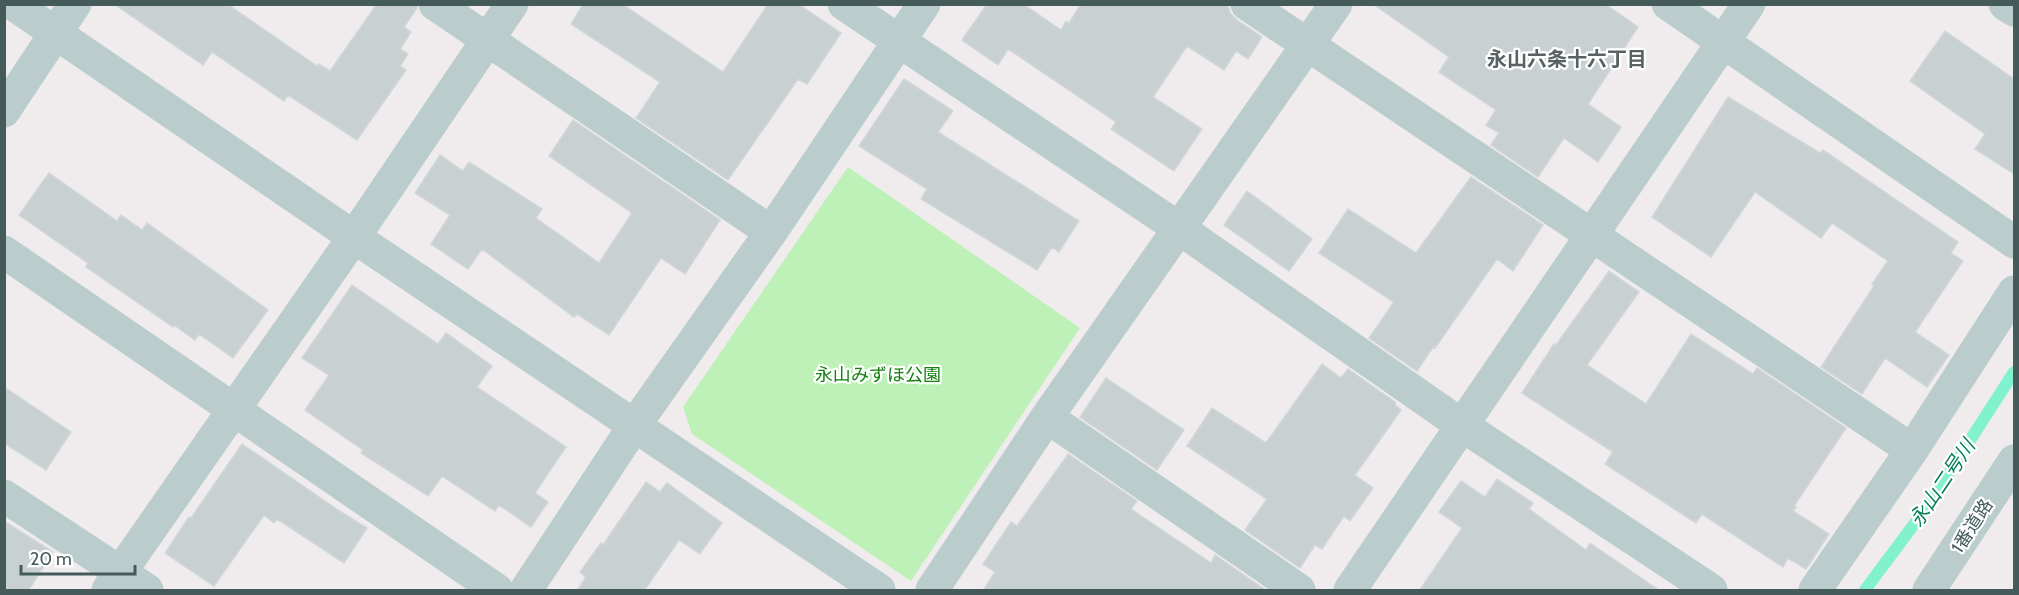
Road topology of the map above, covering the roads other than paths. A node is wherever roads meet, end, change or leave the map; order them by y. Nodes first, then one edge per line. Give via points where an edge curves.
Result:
1 (13, 4) edge
2 (75, 4) edge
3 (435, 4) edge
4 (512, 4) edge
5 (844, 4) edge
6 (924, 4) edge
7 (1247, 4) edge
8 (1336, 4) edge
9 (1668, 4) edge
10 (1749, 4) edge
11 (2005, 4) edge
12 (2014, 10) edge
13 (56, 33) junction
14 (488, 40) junction
15 (898, 41) junction
16 (1724, 41) junction
17 (1307, 46) junction
18 (4, 111) edge
19 (1180, 229) junction
20 (771, 232) junction
21 (1591, 236) junction
22 (354, 237) junction
23 (2014, 242) edge
24 (4, 252) edge
25 (2014, 292) edge
26 (234, 409) junction
27 (1047, 417) junction
28 (634, 426) junction
29 (1463, 426) junction
30 (1912, 450) junction
31 (2014, 461) edge
32 (4, 496) edge
33 (114, 581) edge
34 (147, 591) edge
35 (497, 591) edge
36 (526, 591) edge
37 (879, 591) edge
38 (932, 591) edge
39 (1299, 591) edge
40 (1350, 591) edge
41 (1711, 591) edge
42 (1815, 591) edge
43 (1929, 591) edge

1 - 13 street
2 - 13 street
3 - 14 street
4 - 14 street
5 - 15 street
6 - 15 street
7 - 17 street
8 - 17 street
9 - 16 street
10 - 16 street
11 - 12 street
13 - 18 street
13 - 22 street
14 - 20 street
14 - 22 street
15 - 19 street
15 - 20 street
16 - 21 street
16 - 23 street
17 - 19 street
17 - 21 street
19 - 27 street
19 - 29 street
20 - 28 street
21 - 29 street
21 - 30 street
22 - 26 street
22 - 28 street
24 - 26 street
25 - 30 street
26 - 33 street
26 - 35 street
27 - 38 street
27 - 39 street
28 - 36 street
28 - 37 street
29 - 40 street
29 - 41 street
30 - 42 street
31 - 43 street, 1番道路
32 - 33 street
33 - 34 street

